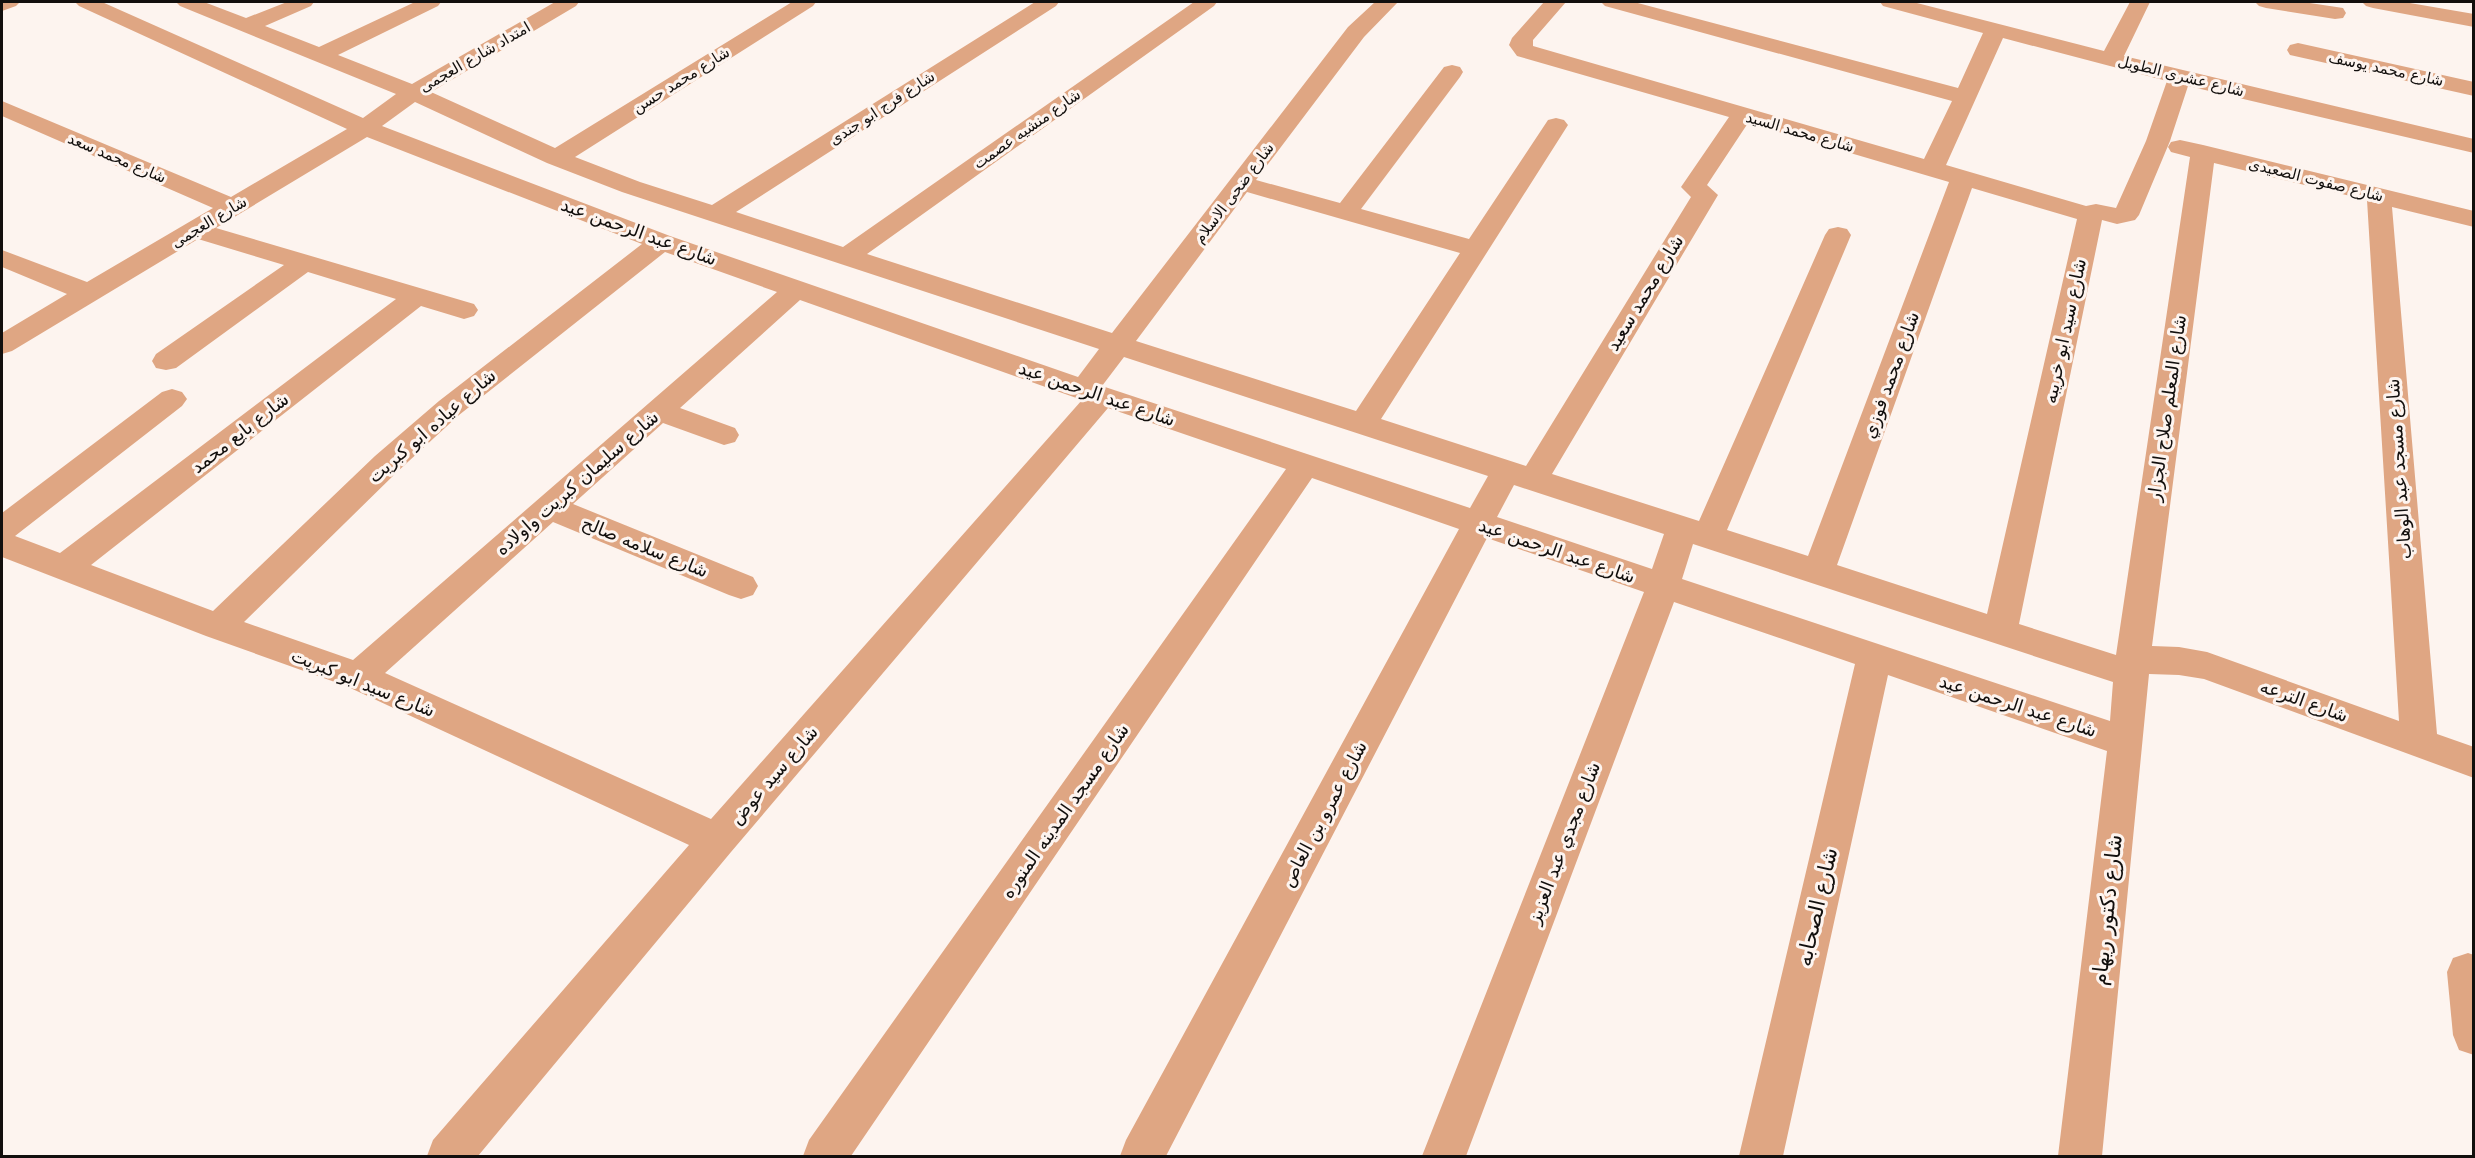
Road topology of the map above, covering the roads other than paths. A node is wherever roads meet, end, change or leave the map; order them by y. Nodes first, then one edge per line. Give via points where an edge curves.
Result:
1 (9, 2) edge
2 (86, 2) edge
3 (187, 2) edge
4 (304, 2) edge
5 (431, 2) edge
6 (569, 2) edge
7 (806, 2) edge
8 (1049, 2) edge
9 (1208, 2) edge
10 (1388, 2) edge
11 (1555, 2) edge
12 (1612, 2) edge
13 (1890, 2) edge
14 (2140, 2) edge
15 (2266, 2) edge
16 (2373, 2) edge
17 (2, 5) edge
18 (2336, 7) edge
19 (2474, 21) edge
20 (247, 25) junction
21 (1996, 29) junction
22 (2298, 50) dead end
23 (320, 55) junction
24 (2330, 57) junction
25 (2111, 59) junction
26 (1452, 72) dead end
27 (2180, 76) junction
28 (2474, 89) edge
29 (413, 93) junction
30 (1965, 97) junction
31 (2, 108) edge
32 (1742, 115) junction
33 (1556, 125) dead end
34 (365, 128) junction
35 (2158, 141) junction
36 (2474, 146) edge
37 (2202, 152) junction
38 (556, 158) junction
39 (1932, 169) junction
40 (1963, 178) junction
41 (1241, 183) junction
42 (2379, 196) junction
43 (233, 207) junction
44 (1346, 212) junction
45 (714, 215) junction
46 (2091, 215) junction
47 (2474, 219) edge
48 (195, 230) junction
49 (1838, 235) dead end
50 (662, 242) junction
51 (1476, 249) junction
52 (847, 256) junction
53 (2, 258) edge
54 (304, 263) junction
55 (796, 289) junction
56 (89, 293) junction
57 (417, 296) junction
58 (464, 310) dead end
59 (2, 345) edge
60 (1119, 345) junction
61 (166, 362) dead end
62 (1093, 392) junction
63 (172, 399) dead end
64 (659, 411) junction
65 (1364, 424) junction
66 (724, 435) dead end
67 (1305, 465) junction
68 (1519, 475) junction
69 (549, 507) junction
70 (1478, 524) junction
71 (2, 529) edge
72 (1695, 532) junction
73 (2, 544) edge
74 (63, 569) junction
75 (1818, 572) junction
76 (741, 586) dead end
77 (1663, 587) junction
78 (218, 627) junction
79 (2000, 632) junction
80 (1874, 658) junction
81 (2132, 669) junction
82 (358, 676) junction
83 (2126, 742) junction
84 (2419, 742) junction
85 (2474, 763) edge
86 (717, 840) junction
87 (2468, 972) dead end
88 (2474, 1035) edge
89 (454, 1155) edge
90 (825, 1156) edge
91 (1142, 1156) edge
92 (1444, 1156) edge
93 (1761, 1156) edge
94 (2080, 1156) edge

1 - 17 street
2 - 34 street, شارع عبد الرحمن عيد
3 - 20 street
4 - 20 street
5 - 23 street
6 - 29 street, امتداد شارع العجمى
7 - 38 street, شارع محمد حسن
8 - 45 street, شارع فرج ابو جندى
9 - 52 street, شارع منشيه عصمت
10 - 41 street, شارع ضحى الاسلام via 1365,21
11 - 32 street, شارع محمد السيد via 1523,39 1520,45 1525,51
12 - 30 street
13 - 21 street, شارع عشرى الطويل
14 - 25 street
15 - 18 street
16 - 19 street
18 - 24 street
20 - 23 street
21 - 25 street, شارع عشرى الطويل
21 - 30 street
22 - 24 street, شارع محمد يوسف
23 - 29 street
24 - 28 street, شارع محمد يوسف
25 - 27 street, شارع عشرى الطويل
26 - 44 street
27 - 35 street
27 - 36 street, شارع عشرى الطويل
29 - 34 street, شارع العجمى
29 - 38 street
30 - 39 street
31 - 43 street, شارع محمد سعد
32 - 39 street, شارع محمد السيد
32 - 68 street, شارع محمد سعيد via 1693,187 1705,195
33 - 51 street
34 - 43 street, شارع العجمى
34 - 50 street, شارع عبد الرحمن عيد
35 - 37 street, شارع صفوت الصعيدى
35 - 46 street via 2126,215 2117,217 2094,210
37 - 42 street, شارع صفوت الصعيدى
37 - 81 street, شارع المعلم صلاح الجزار
38 - 45 street
39 - 40 street, شارع محمد السيد
40 - 46 street, شارع محمد السيد
40 - 75 street, شارع محمد فوزي
41 - 44 street
41 - 60 street, شارع ضحى الاسلام
42 - 47 street, شارع صفوت الصعيدى
42 - 84 street, شارع مسجد عبد الوهاب
43 - 48 street, شارع العجمى
44 - 51 street
45 - 52 street
46 - 79 street, شارع سيد ابو خريبه
48 - 54 street
48 - 56 street, شارع العجمى
49 - 72 street, شارع مجدي عبد العزيز
50 - 55 street, شارع عبد الرحمن عيد
50 - 78 street, شارع عياده ابو كبريت via 449,408
51 - 65 street
52 - 60 street
53 - 56 street
54 - 57 street
54 - 61 street
55 - 62 street, شارع عبد الرحمن عيد
55 - 64 street, شارع سليمان كبريت واولاده
56 - 59 street, شارع العجمى
57 - 58 street
57 - 74 street, شارع بايع محمد
60 - 62 street, شارع ضحى الاسلام
60 - 65 street
62 - 67 street, شارع عبد الرحمن عيد
62 - 86 street, شارع سيد عوض
63 - 71 street
64 - 66 street
64 - 69 street, شارع سليمان كبريت واولاده
65 - 68 street
67 - 70 street, شارع عبد الرحمن عيد
67 - 90 street, شارع مسجد المدينه المنوره
68 - 70 street, شارع عمرو بن العاص
68 - 72 street
69 - 76 street, شارع سلامه صالح
69 - 82 street, شارع سليمان كبريت واولاده
70 - 77 street, شارع عبد الرحمن عيد
70 - 91 street, شارع عمرو بن العاص
72 - 75 street
72 - 77 street, شارع مجدي عبد العزيز
73 - 74 street, شارع سيد ابو كبريت
74 - 78 street, شارع سيد ابو كبريت
75 - 79 street
77 - 80 street, شارع عبد الرحمن عيد
77 - 92 street, شارع مجدي عبد العزيز
78 - 82 street, شارع سيد ابو كبريت
79 - 81 street
80 - 83 street, شارع عبد الرحمن عيد
80 - 93 street, شارع الصحابه
81 - 83 street, شارع دكتور ريهام
81 - 84 street, شارع الترعه via 2148,660 2176,659 2207,666
82 - 86 street, شارع سيد ابو كبريت
83 - 94 street, شارع دكتور ريهام
84 - 85 street, شارع الترعه
86 - 89 street, شارع سيد عوض
87 - 88 street

